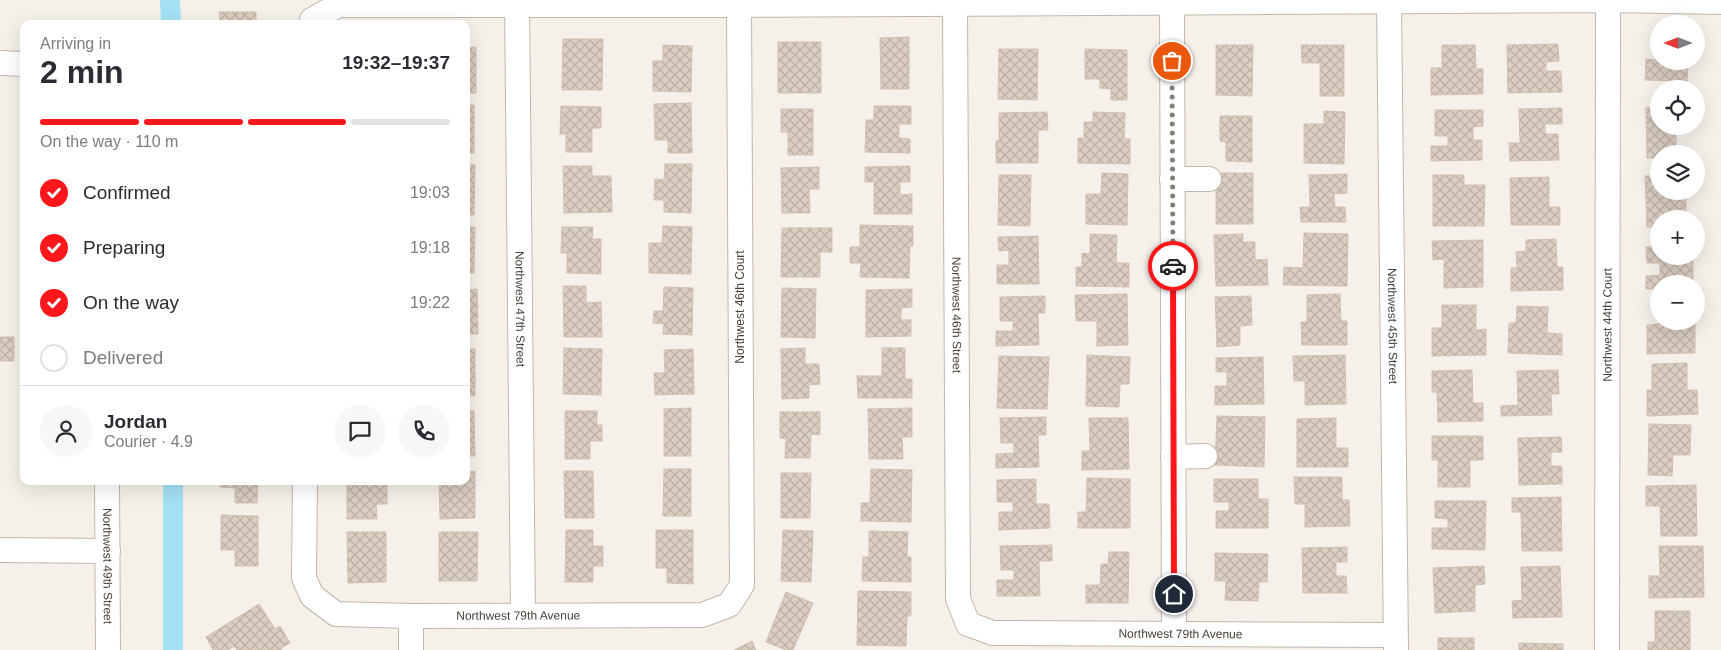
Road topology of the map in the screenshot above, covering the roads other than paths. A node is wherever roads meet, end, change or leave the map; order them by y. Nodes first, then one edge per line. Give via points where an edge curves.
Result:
1 (1608, 0) edge
2 (1172, 1) edge
3 (1389, 2) junction
4 (1721, 2) edge
5 (516, 3) edge
6 (955, 4) junction
7 (739, 5) junction
8 (314, 20) edge
9 (0, 63) edge
10 (20, 64) edge
11 (1172, 179) junction
12 (1209, 179) dead end
13 (1205, 456) dead end
14 (1173, 457) junction
15 (107, 485) edge
16 (304, 485) edge
17 (0, 550) edge
18 (108, 551) junction
19 (730, 605) joint
20 (411, 616) junction
21 (523, 616) junction
22 (968, 624) joint
23 (1174, 633) junction
24 (1395, 643) edge
25 (108, 650) edge
26 (411, 650) edge
27 (1607, 650) edge

1 - 3 street
1 - 4 street
1 - 27 street, Northwest 44th Court
2 - 3 street
2 - 6 street
2 - 11 street
3 - 24 street, Northwest 45th Street
5 - 7 street
5 - 8 street via 338,5
5 - 21 street, Northwest 47th Street
6 - 7 street
6 - 22 street, Northwest 46th Street via 958,599
7 - 19 street, Northwest 46th Court via 742,586
9 - 10 street
11 - 12 street
11 - 14 street
13 - 14 street
14 - 23 street
15 - 18 street, Northwest 49th Street
16 - 20 street, Northwest 79th Avenue via 304,578 312,596 336,614
17 - 18 street
18 - 25 street, Northwest 49th Street
19 - 21 street, Northwest 79th Avenue via 702,614
20 - 21 street, Northwest 79th Avenue
20 - 26 street
22 - 23 street, Northwest 79th Avenue via 993,633
23 - 24 street, Northwest 79th Avenue

